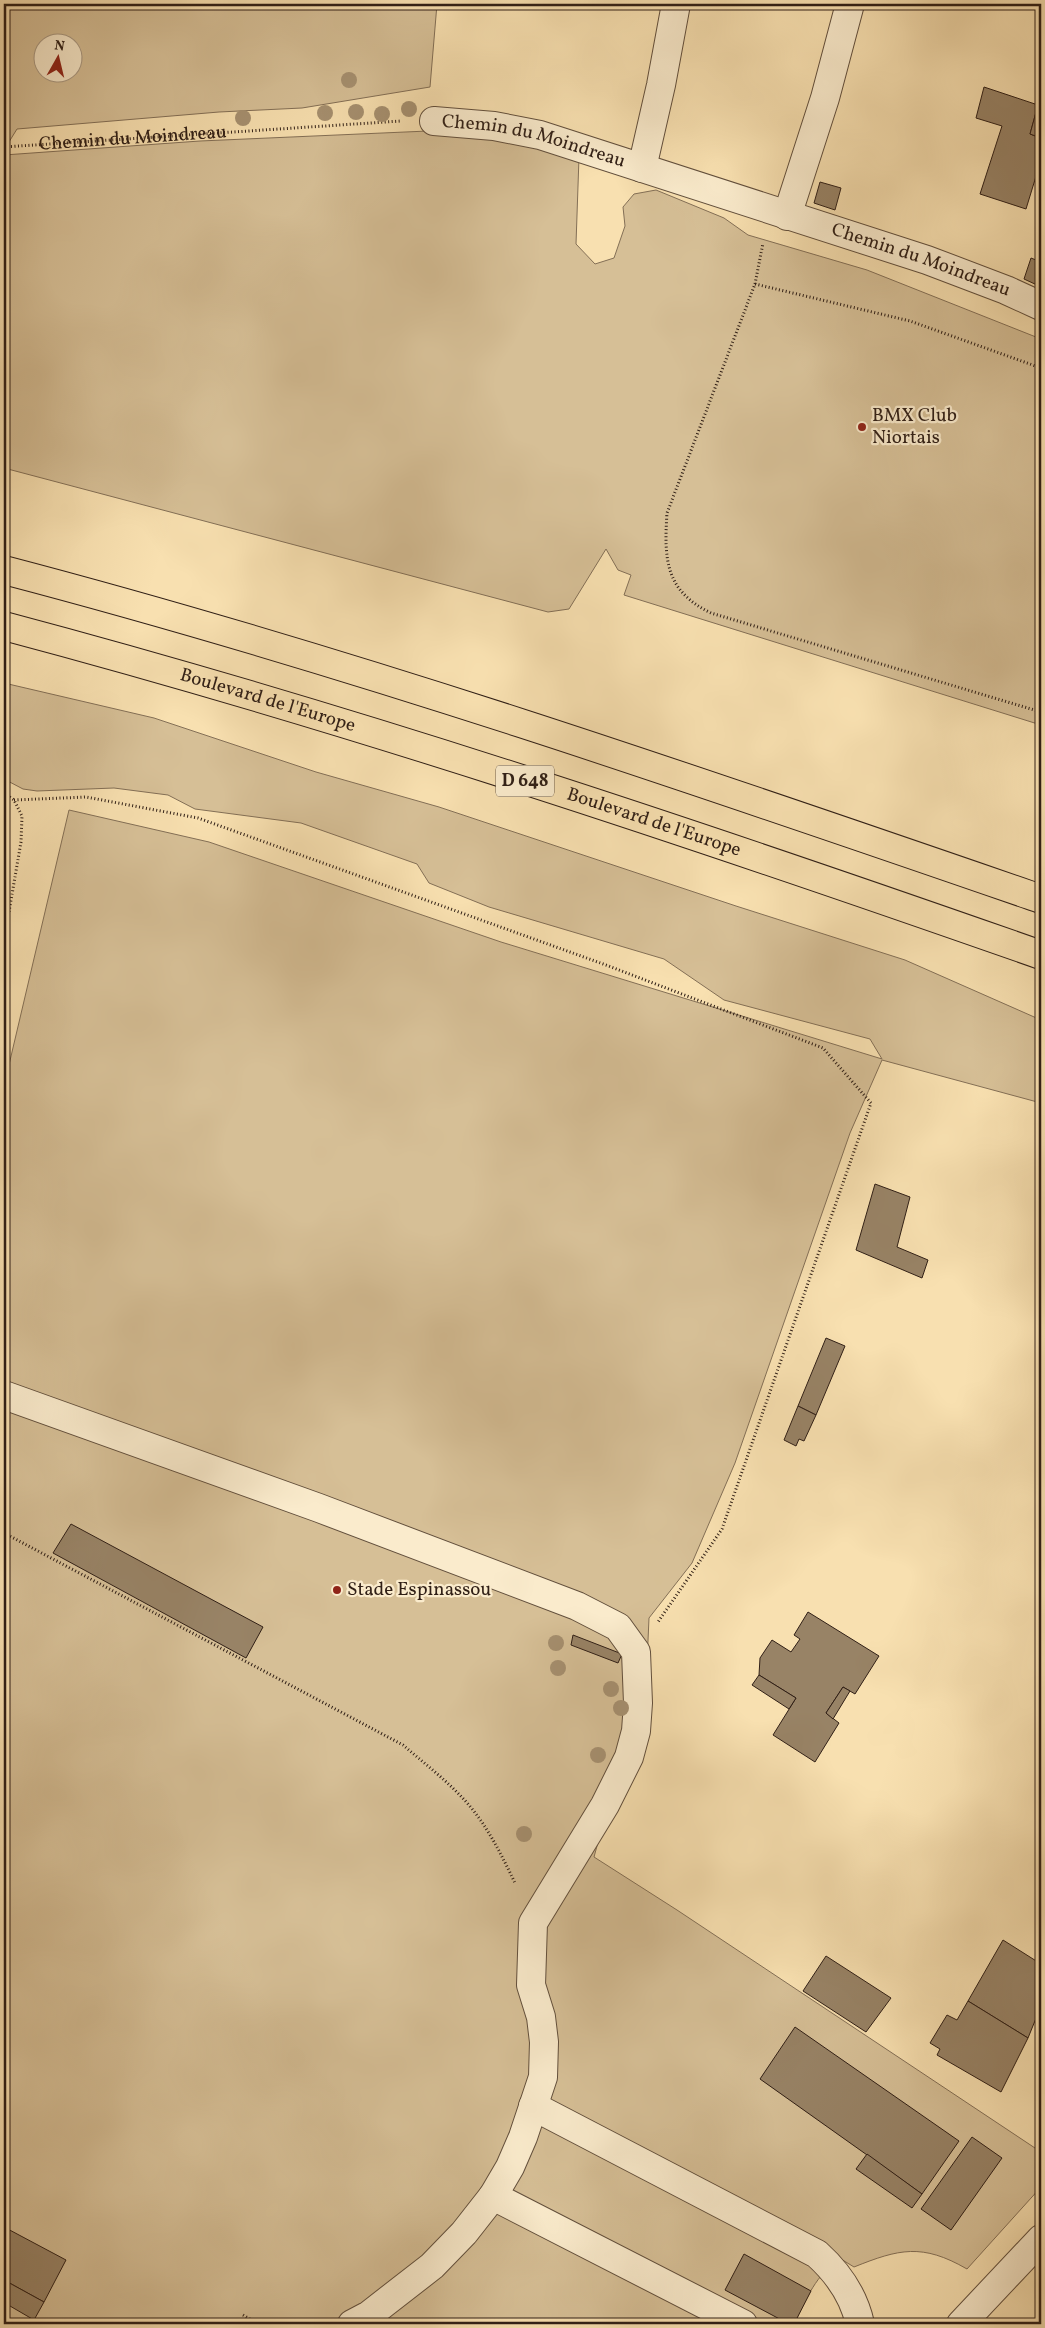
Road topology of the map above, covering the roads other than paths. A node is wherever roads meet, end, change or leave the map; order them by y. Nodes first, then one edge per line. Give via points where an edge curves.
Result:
1 (676, 4) edge
2 (850, 4) edge
3 (434, 121) road end
4 (642, 168) junction
5 (779, 213) junction
6 (1041, 306) edge
7 (4, 570) edge
8 (4, 626) edge
9 (1041, 899) edge
10 (1041, 955) edge
11 (4, 1395) edge
12 (533, 2106) junction
13 (493, 2196) junction
14 (1041, 2239) edge
15 (352, 2324) edge
16 (743, 2324) edge
17 (860, 2324) edge
18 (961, 2324) edge

1 - 4 street
2 - 5 street via 825,98
3 - 4 street, Chemin du Moindreau via 494,126 540,135
4 - 5 street, Chemin du Moindreau
5 - 6 street, Chemin du Moindreau via 928,260
7 - 9 highway via 336,666 566,738
8 - 10 highway, Boulevard de l'Europe / D 648 via 284,705 541,786 839,884
11 - 12 street via 319,1508 577,1606 618,1627 636,1652 636,1731 628,1757 605,1806 533,1922 531,1985 541,2017 544,2042 543,2077
12 - 13 street via 510,2167
12 - 17 street via 817,2254 848,2291
13 - 15 street via 432,2266 369,2315
13 - 16 street
14 - 18 street

